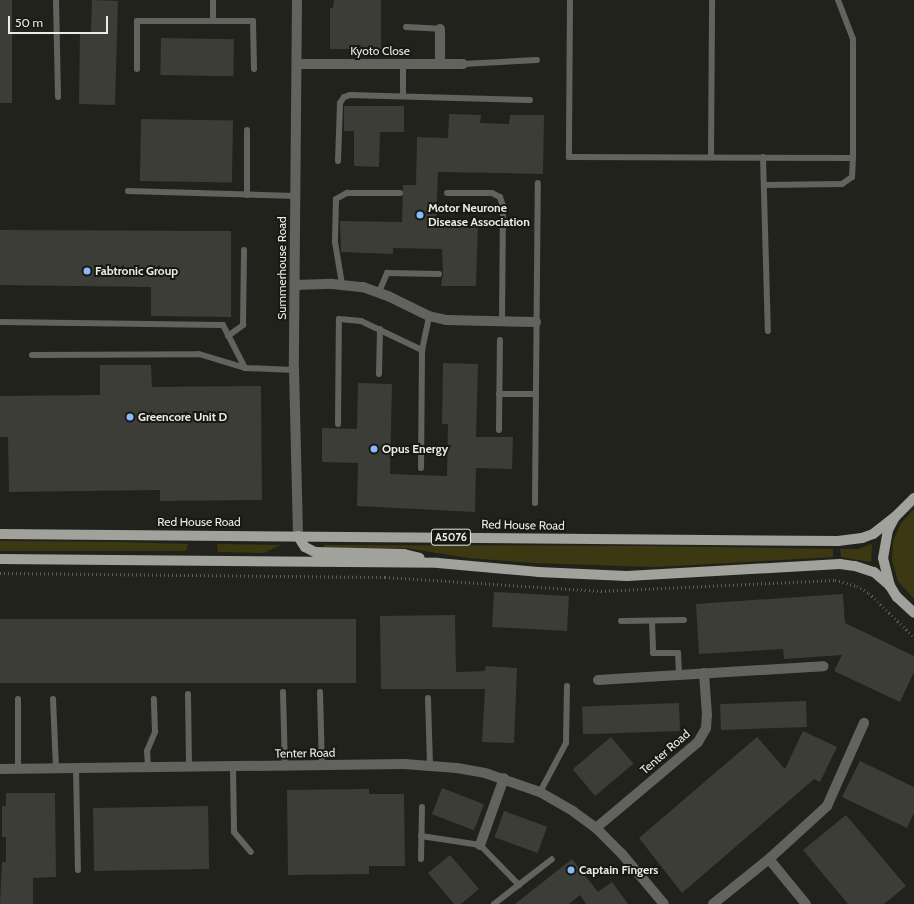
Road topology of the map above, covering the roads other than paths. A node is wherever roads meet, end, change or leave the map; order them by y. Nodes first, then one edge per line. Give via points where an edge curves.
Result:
1 (56, 0) edge
2 (213, 0) edge
3 (297, 0) edge
4 (570, 0) edge
5 (712, 0) edge
6 (838, 0) edge
7 (213, 21) junction
8 (406, 27) dead end
9 (440, 29) joint
10 (537, 60) dead end
11 (297, 64) junction
12 (403, 64) junction
13 (440, 64) junction
14 (463, 64) joint
15 (137, 69) dead end
16 (254, 69) dead end
17 (403, 96) junction
18 (58, 97) dead end
19 (530, 100) dead end
20 (247, 130) dead end
21 (711, 156) junction
22 (764, 156) junction
23 (853, 158) junction
24 (338, 161) dead end
25 (538, 183) dead end
26 (764, 185) junction
27 (128, 191) dead end
28 (400, 193) dead end
29 (447, 193) dead end
30 (247, 195) junction
31 (295, 196) junction
32 (244, 250) dead end
33 (439, 274) dead end
34 (342, 284) junction
35 (295, 285) junction
36 (379, 292) junction
37 (429, 316) junction
38 (0, 322) edge
39 (502, 322) junction
40 (536, 322) junction
41 (380, 329) junction
42 (768, 331) dead end
43 (228, 336) junction
44 (500, 340) dead end
45 (422, 350) junction
46 (32, 355) dead end
47 (245, 368) junction
48 (294, 370) junction
49 (380, 374) dead end
50 (499, 394) junction
51 (536, 394) junction
52 (338, 424) dead end
53 (499, 430) dead end
54 (421, 468) dead end
55 (914, 498) edge
56 (536, 503) dead end
57 (895, 517) junction
58 (0, 534) edge
59 (298, 536) junction
60 (0, 559) edge
61 (438, 563) junction
62 (890, 586) junction
63 (914, 613) edge
64 (684, 620) dead end
65 (621, 621) dead end
66 (652, 621) junction
67 (824, 666) dead end
68 (704, 673) junction
69 (680, 675) junction
70 (598, 680) dead end
71 (567, 686) dead end
72 (283, 692) dead end
73 (320, 692) dead end
74 (188, 694) dead end
75 (428, 698) dead end
76 (18, 699) dead end
77 (53, 699) dead end
78 (154, 699) dead end
79 (864, 723) dead end
80 (430, 765) junction
81 (322, 766) junction
82 (233, 767) junction
83 (285, 767) junction
84 (148, 768) junction
85 (189, 768) junction
86 (0, 769) edge
87 (18, 769) junction
88 (56, 769) junction
89 (76, 769) junction
90 (504, 778) junction
91 (540, 792) junction
92 (422, 807) dead end
93 (596, 828) junction
94 (421, 836) junction
95 (480, 845) junction
96 (251, 852) dead end
97 (421, 859) dead end
98 (552, 859) dead end
99 (769, 859) junction
100 (78, 870) dead end
101 (519, 885) junction
102 (494, 904) edge
103 (664, 904) edge
104 (713, 904) edge
105 (806, 904) edge

1 - 18 lane
2 - 7 lane
3 - 11 street, Summerhouse Road
4 - 21 lane via 569,157
5 - 21 lane
6 - 23 lane via 854,39
7 - 15 lane via 137,21
7 - 16 lane via 252,21
8 - 9 lane
9 - 13 street
10 - 14 lane
11 - 12 street, Kyoto Close
11 - 31 street, Summerhouse Road
12 - 13 street, Kyoto Close
12 - 17 lane
13 - 14 street, Kyoto Close
17 - 19 lane
17 - 24 lane via 358,94 344,97 340,103
20 - 30 lane
21 - 22 lane
22 - 23 lane
22 - 26 lane
23 - 26 lane via 852,177 842,184
25 - 40 lane
26 - 42 lane
27 - 30 lane
28 - 34 lane via 347,193 336,199 335,242
29 - 39 lane via 492,193 500,197 503,206
30 - 31 lane
31 - 35 street, Summerhouse Road
32 - 43 lane via 243,325
33 - 36 lane via 387,273
34 - 35 street
34 - 36 street
35 - 48 street, Summerhouse Road
36 - 37 street
37 - 39 street via 463,322
37 - 45 lane
38 - 43 lane via 223,325
39 - 40 street
40 - 51 lane
41 - 45 lane
41 - 49 lane
41 - 52 lane via 361,321 340,319
43 - 47 lane
44 - 50 lane
45 - 54 lane
46 - 47 lane via 199,354
47 - 48 lane
48 - 59 street, Summerhouse Road
50 - 51 lane
50 - 53 lane
51 - 56 lane
55 - 57 main road, Red House Road
57 - 59 main road, Red House Road / A5076 via 873,534 838,541
57 - 62 main road via 884,544 883,558
58 - 59 main road, Red House Road / A5076
59 - 61 main road via 305,547 315,552 404,554
60 - 61 main road
61 - 62 main road via 538,572 627,576 840,564 874,572
62 - 63 main road via 897,597
64 - 66 lane
65 - 66 lane
66 - 69 lane via 653,653 678,653
67 - 68 street
68 - 69 street
68 - 93 street, Tenter Road via 707,715 703,736
69 - 70 street
71 - 91 lane via 566,743
72 - 83 lane
73 - 81 lane
74 - 85 lane
75 - 80 lane
76 - 87 lane
77 - 88 lane
78 - 84 lane via 155,732 147,751
79 - 99 street via 826,806
80 - 81 street, Tenter Road
80 - 90 street, Tenter Road
81 - 83 street, Tenter Road
82 - 83 street, Tenter Road
82 - 85 street, Tenter Road
82 - 96 lane via 234,832
84 - 85 street, Tenter Road
84 - 89 street, Tenter Road
86 - 87 street, Tenter Road
87 - 88 street, Tenter Road
88 - 89 street, Tenter Road
89 - 100 lane
90 - 91 street, Tenter Road
90 - 95 street
91 - 93 street, Tenter Road
92 - 94 lane
93 - 103 street, Tenter Road via 622,854
94 - 95 lane
94 - 97 lane
95 - 101 lane
98 - 101 lane
99 - 104 street
99 - 105 street
101 - 102 lane

